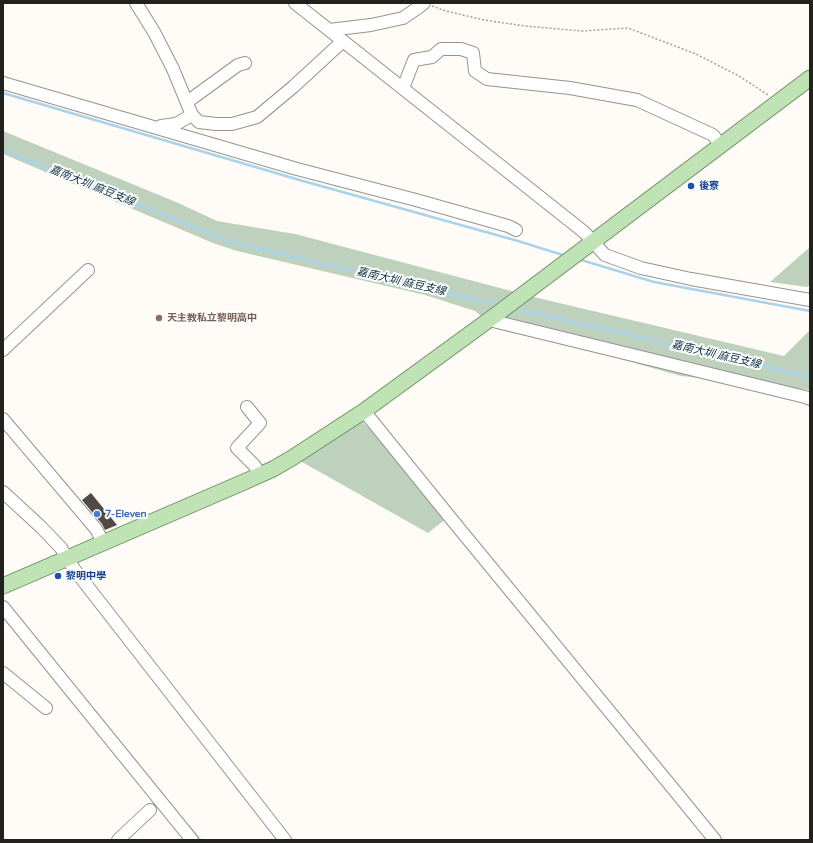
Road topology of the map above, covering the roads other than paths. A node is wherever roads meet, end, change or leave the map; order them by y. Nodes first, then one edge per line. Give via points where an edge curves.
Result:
1 (136, 3) edge
2 (295, 3) edge
3 (424, 4) edge
4 (329, 30) junction
5 (343, 41) junction
6 (245, 63) dead end
7 (810, 78) edge
8 (3, 82) edge
9 (403, 88) junction
10 (187, 102) junction
11 (192, 115) junction
12 (153, 127) junction
13 (721, 146) junction
14 (516, 230) dead end
15 (593, 242) junction
16 (88, 270) dead end
17 (810, 300) edge
18 (493, 317) junction
19 (3, 350) edge
20 (810, 399) edge
21 (247, 407) dead end
22 (364, 411) junction
23 (3, 418) edge
24 (260, 474) junction
25 (3, 492) edge
26 (103, 542) junction
27 (67, 558) junction
28 (3, 586) edge
29 (3, 607) edge
30 (3, 673) edge
31 (46, 708) dead end
32 (150, 810) dead end
33 (118, 840) edge
34 (192, 840) edge
35 (285, 840) edge
36 (715, 840) edge

1 - 10 street via 154,32
2 - 4 street
3 - 4 street via 403,18
4 - 5 street
5 - 9 street
5 - 11 street via 257,117 232,124 216,124 199,122
6 - 10 street via 238,64
7 - 13 main road
8 - 12 street
9 - 13 street via 414,60 432,57 441,49 461,50 473,53 475,71 487,79 570,88 637,100 713,136
9 - 15 street via 584,232
10 - 11 street
11 - 12 street via 176,124
12 - 14 street
13 - 15 main road
15 - 17 street via 605,255 641,268
15 - 18 main road
16 - 19 street
18 - 20 street
18 - 22 main road
21 - 24 street via 260,423 237,448
22 - 24 main road via 292,458
22 - 36 street
23 - 26 street via 96,529
24 - 26 main road
25 - 27 street via 41,527
26 - 27 main road
27 - 28 main road
27 - 35 street
29 - 34 street
30 - 31 street
32 - 33 street

